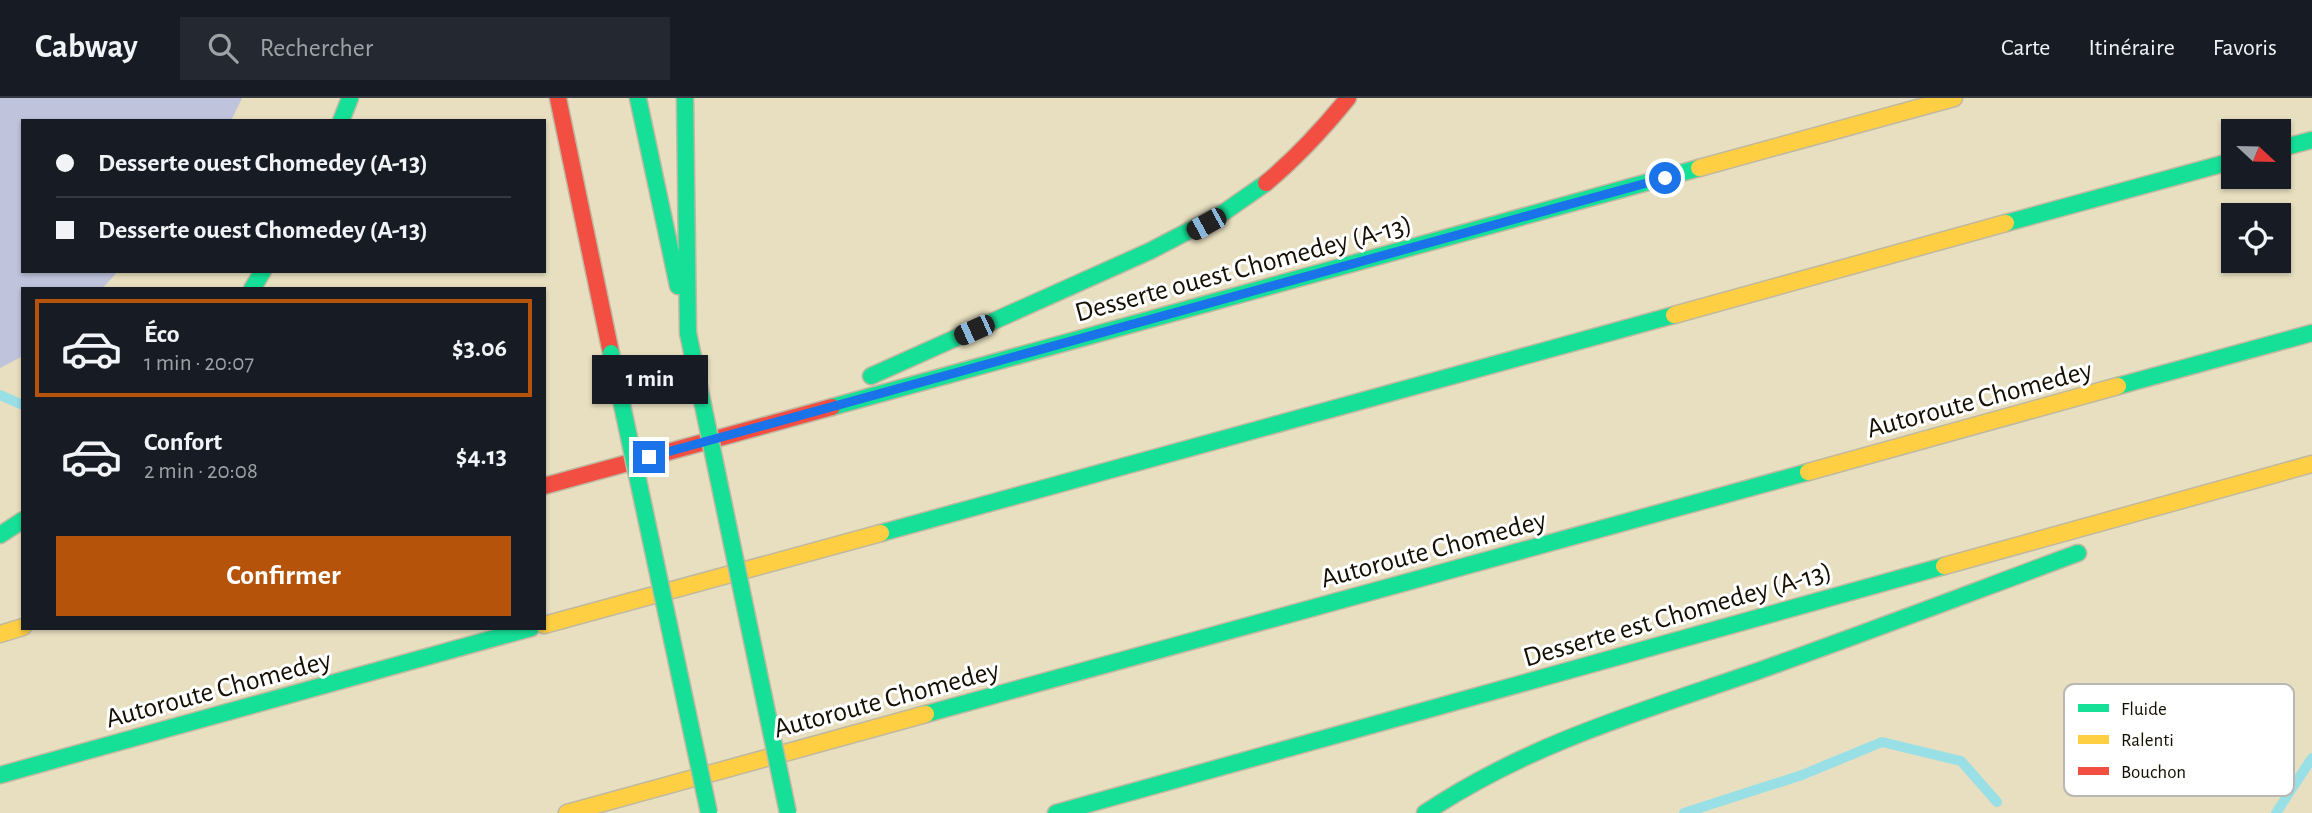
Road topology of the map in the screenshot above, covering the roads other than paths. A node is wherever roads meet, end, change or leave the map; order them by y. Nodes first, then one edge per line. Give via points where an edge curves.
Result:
1 (350, 98) edge
2 (558, 98) edge
3 (638, 98) edge
4 (685, 98) edge
5 (1348, 98) edge
6 (1954, 98) edge
7 (342, 119) edge
8 (2312, 139) edge
9 (2291, 145) edge
10 (2221, 164) edge
11 (688, 333) junction
12 (2312, 333) edge
13 (754, 429) junction
14 (2312, 466) edge
15 (546, 485) edge
16 (2168, 520) dead end
17 (21, 521) edge
18 (0, 535) edge
19 (2089, 549) dead end
20 (546, 624) edge
21 (21, 628) edge
22 (524, 630) edge
23 (0, 634) edge
24 (0, 775) edge
25 (567, 813) edge
26 (709, 813) edge
27 (788, 813) edge
28 (1056, 813) edge
29 (1425, 813) edge

1 - 7 main road
2 - 26 main road, bridge
3 - 11 main road
4 - 11 main road
5 - 13 main road via 1293,162 1226,212 1185,235
6 - 13 main road, Desserte ouest Chomedey (A-13)
8 - 9 main road
10 - 20 main road
11 - 27 main road, bridge
12 - 25 main road, Autoroute Chomedey
13 - 15 main road, Desserte ouest Chomedey (A-13)
14 - 16 main road
14 - 28 main road, Desserte est Chomedey (A-13)
17 - 18 main road
19 - 29 main road via 1560,739
21 - 23 main road
22 - 24 main road, Autoroute Chomedey

